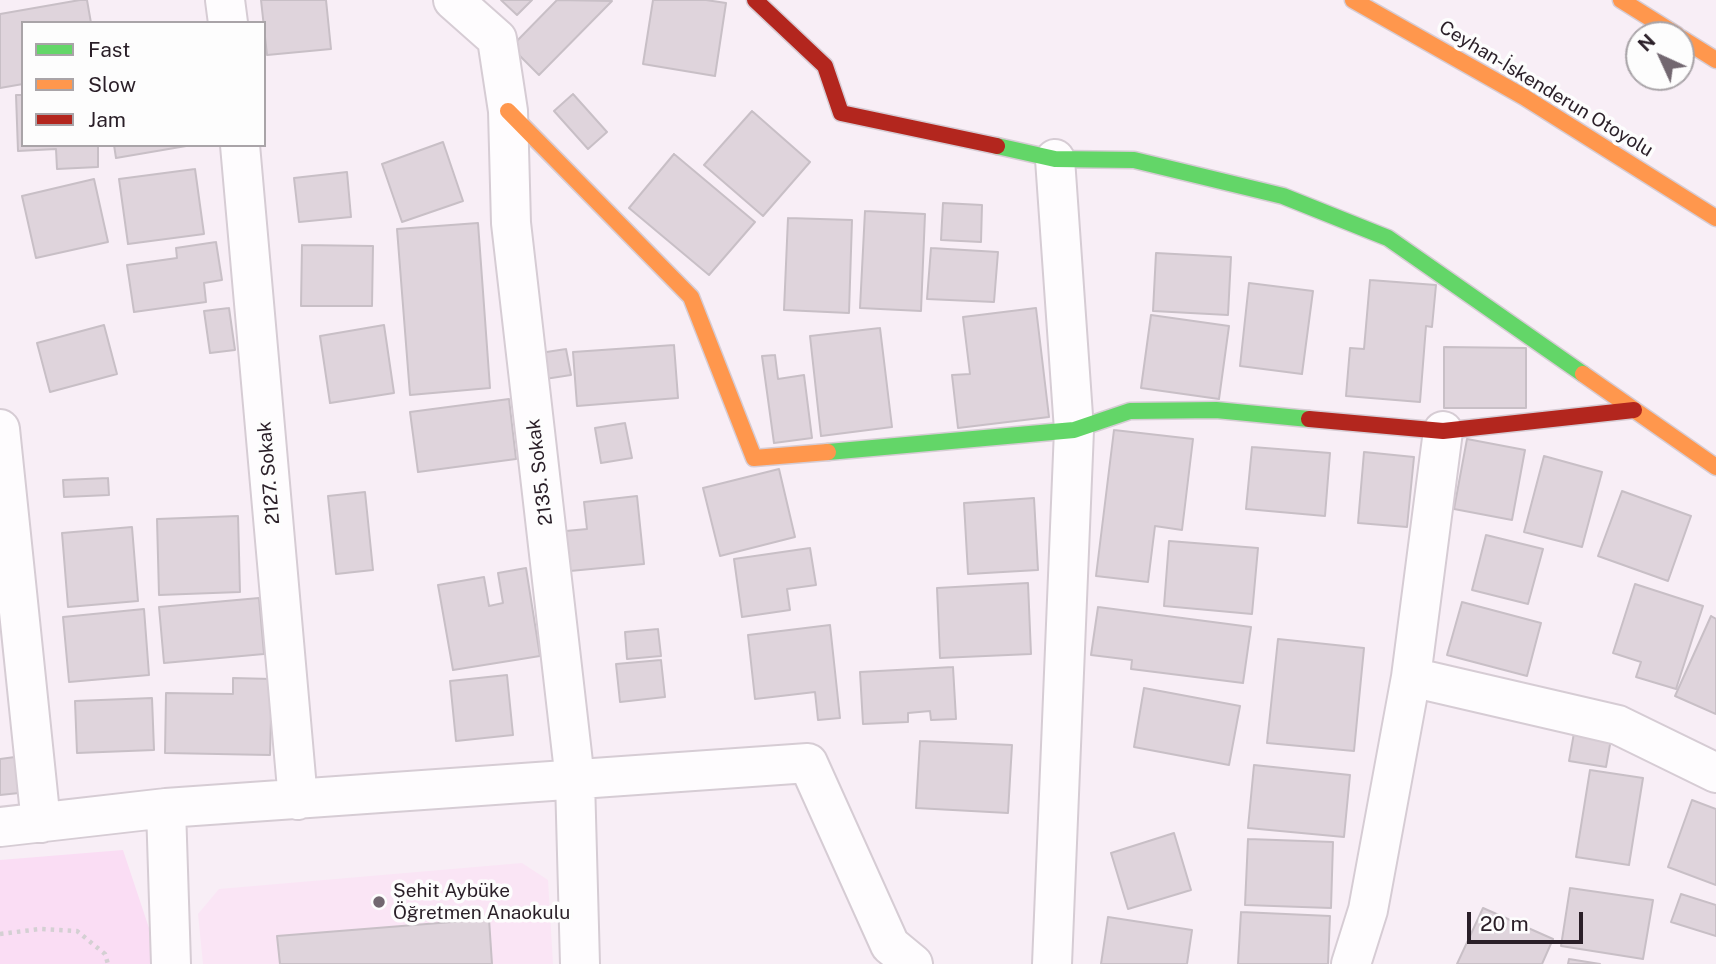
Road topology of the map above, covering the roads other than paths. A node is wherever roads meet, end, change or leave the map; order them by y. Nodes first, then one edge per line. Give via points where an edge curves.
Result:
1 (225, 0) edge
2 (453, 0) edge
3 (755, 0) edge
4 (1353, 0) edge
5 (1621, 0) edge
6 (228, 21) edge
7 (1655, 21) edge
8 (1695, 46) edge
9 (1716, 60) edge
10 (508, 111) junction
11 (240, 147) edge
12 (1055, 159) junction
13 (1716, 218) edge
14 (1634, 410) junction
15 (0, 429) edge
16 (1074, 430) junction
17 (1443, 431) junction
18 (1716, 467) edge
19 (1411, 677) junction
20 (1716, 773) edge
21 (575, 780) junction
22 (298, 800) junction
23 (166, 808) junction
24 (41, 823) junction
25 (0, 827) edge
26 (898, 958) edge
27 (172, 964) edge
28 (580, 964) edge
29 (1052, 964) edge
30 (1351, 964) edge

1 - 6 street
2 - 10 street, 2135. Sokak via 497,39
3 - 12 main road via 825,66 841,114
4 - 13 main road, Ceyhan-İskenderun Otoyolu via 1524,97
5 - 7 main road
8 - 9 main road
10 - 16 main road via 691,297 754,458
10 - 21 street, 2135. Sokak via 511,223
11 - 22 street, 2127. Sokak
12 - 14 main road via 1134,160 1283,196 1388,238
12 - 16 street
14 - 17 main road
14 - 18 main road
15 - 24 street
16 - 17 main road via 1130,411 1216,410
16 - 29 street
17 - 19 street
19 - 20 street via 1618,725
19 - 30 street via 1368,910
21 - 22 street
21 - 26 street via 808,763
21 - 28 street, 2135. Sokak
22 - 23 street
23 - 24 street
23 - 27 street
24 - 25 street

